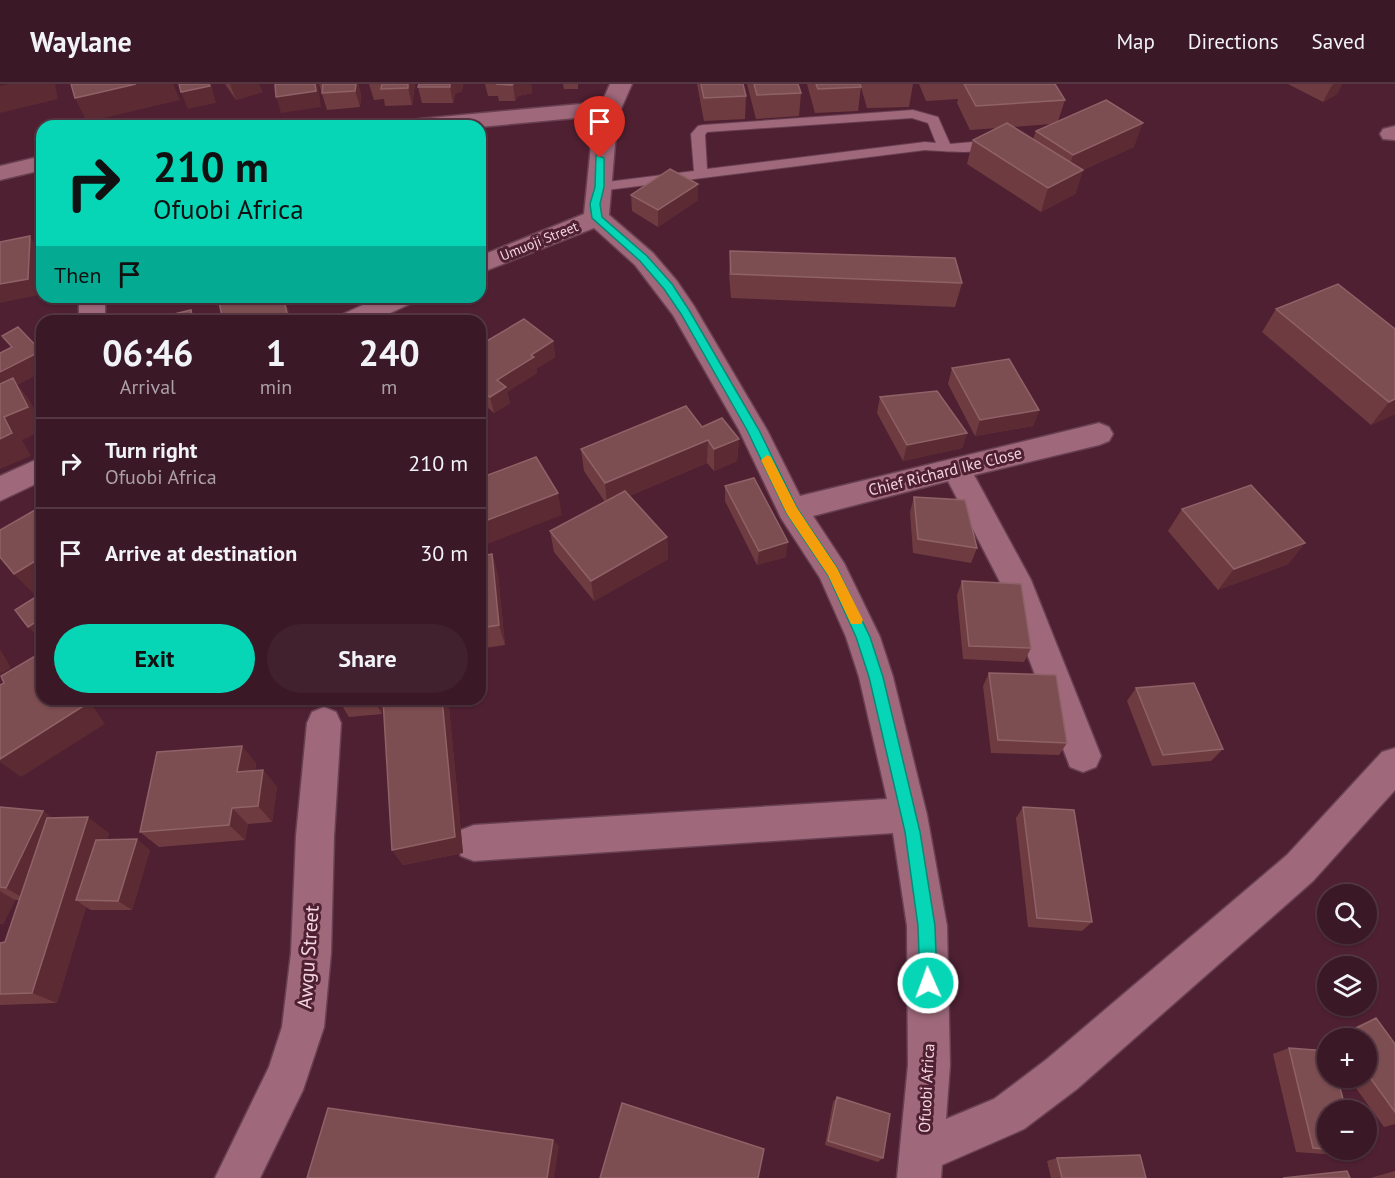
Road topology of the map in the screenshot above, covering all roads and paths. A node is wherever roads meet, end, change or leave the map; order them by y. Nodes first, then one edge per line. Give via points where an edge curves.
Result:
1 (615, 96) edge
2 (458, 120) edge
3 (1009, 142) edge
4 (945, 147) junction
5 (36, 164) edge
6 (0, 173) edge
7 (701, 175) junction
8 (598, 202) junction
9 (486, 262) edge
10 (390, 303) edge
11 (363, 315) edge
12 (1099, 434) dead end
13 (956, 468) junction
14 (36, 471) edge
15 (0, 490) edge
16 (792, 510) junction
17 (324, 723) dead end
18 (1083, 756) dead end
19 (1395, 764) edge
20 (909, 815) junction
21 (474, 843) dead end
22 (921, 1165) edge
23 (237, 1178) edge

1 - 2 street
1 - 8 street via 600,158
3 - 4 lane
4 - 7 lane via 925,146
4 - 7 lane via 933,120 913,114 713,127 698,134
5 - 6 street
7 - 8 lane
8 - 9 street, Umuoji Street
8 - 16 street, Ofuobi Africa via 685,312 753,430
10 - 11 street
12 - 13 street, Chief Richard Ike Close
13 - 16 street, Chief Richard Ike Close
13 - 18 street via 1015,580
14 - 15 street
16 - 20 street, Ofuobi Africa via 833,572 863,637
17 - 23 street, Awgu Street via 303,1027 288,1075
19 - 22 street via 1300,868 1062,1074 1010,1113
20 - 21 street
20 - 22 street, Ofuobi Africa via 927,937 929,1065

